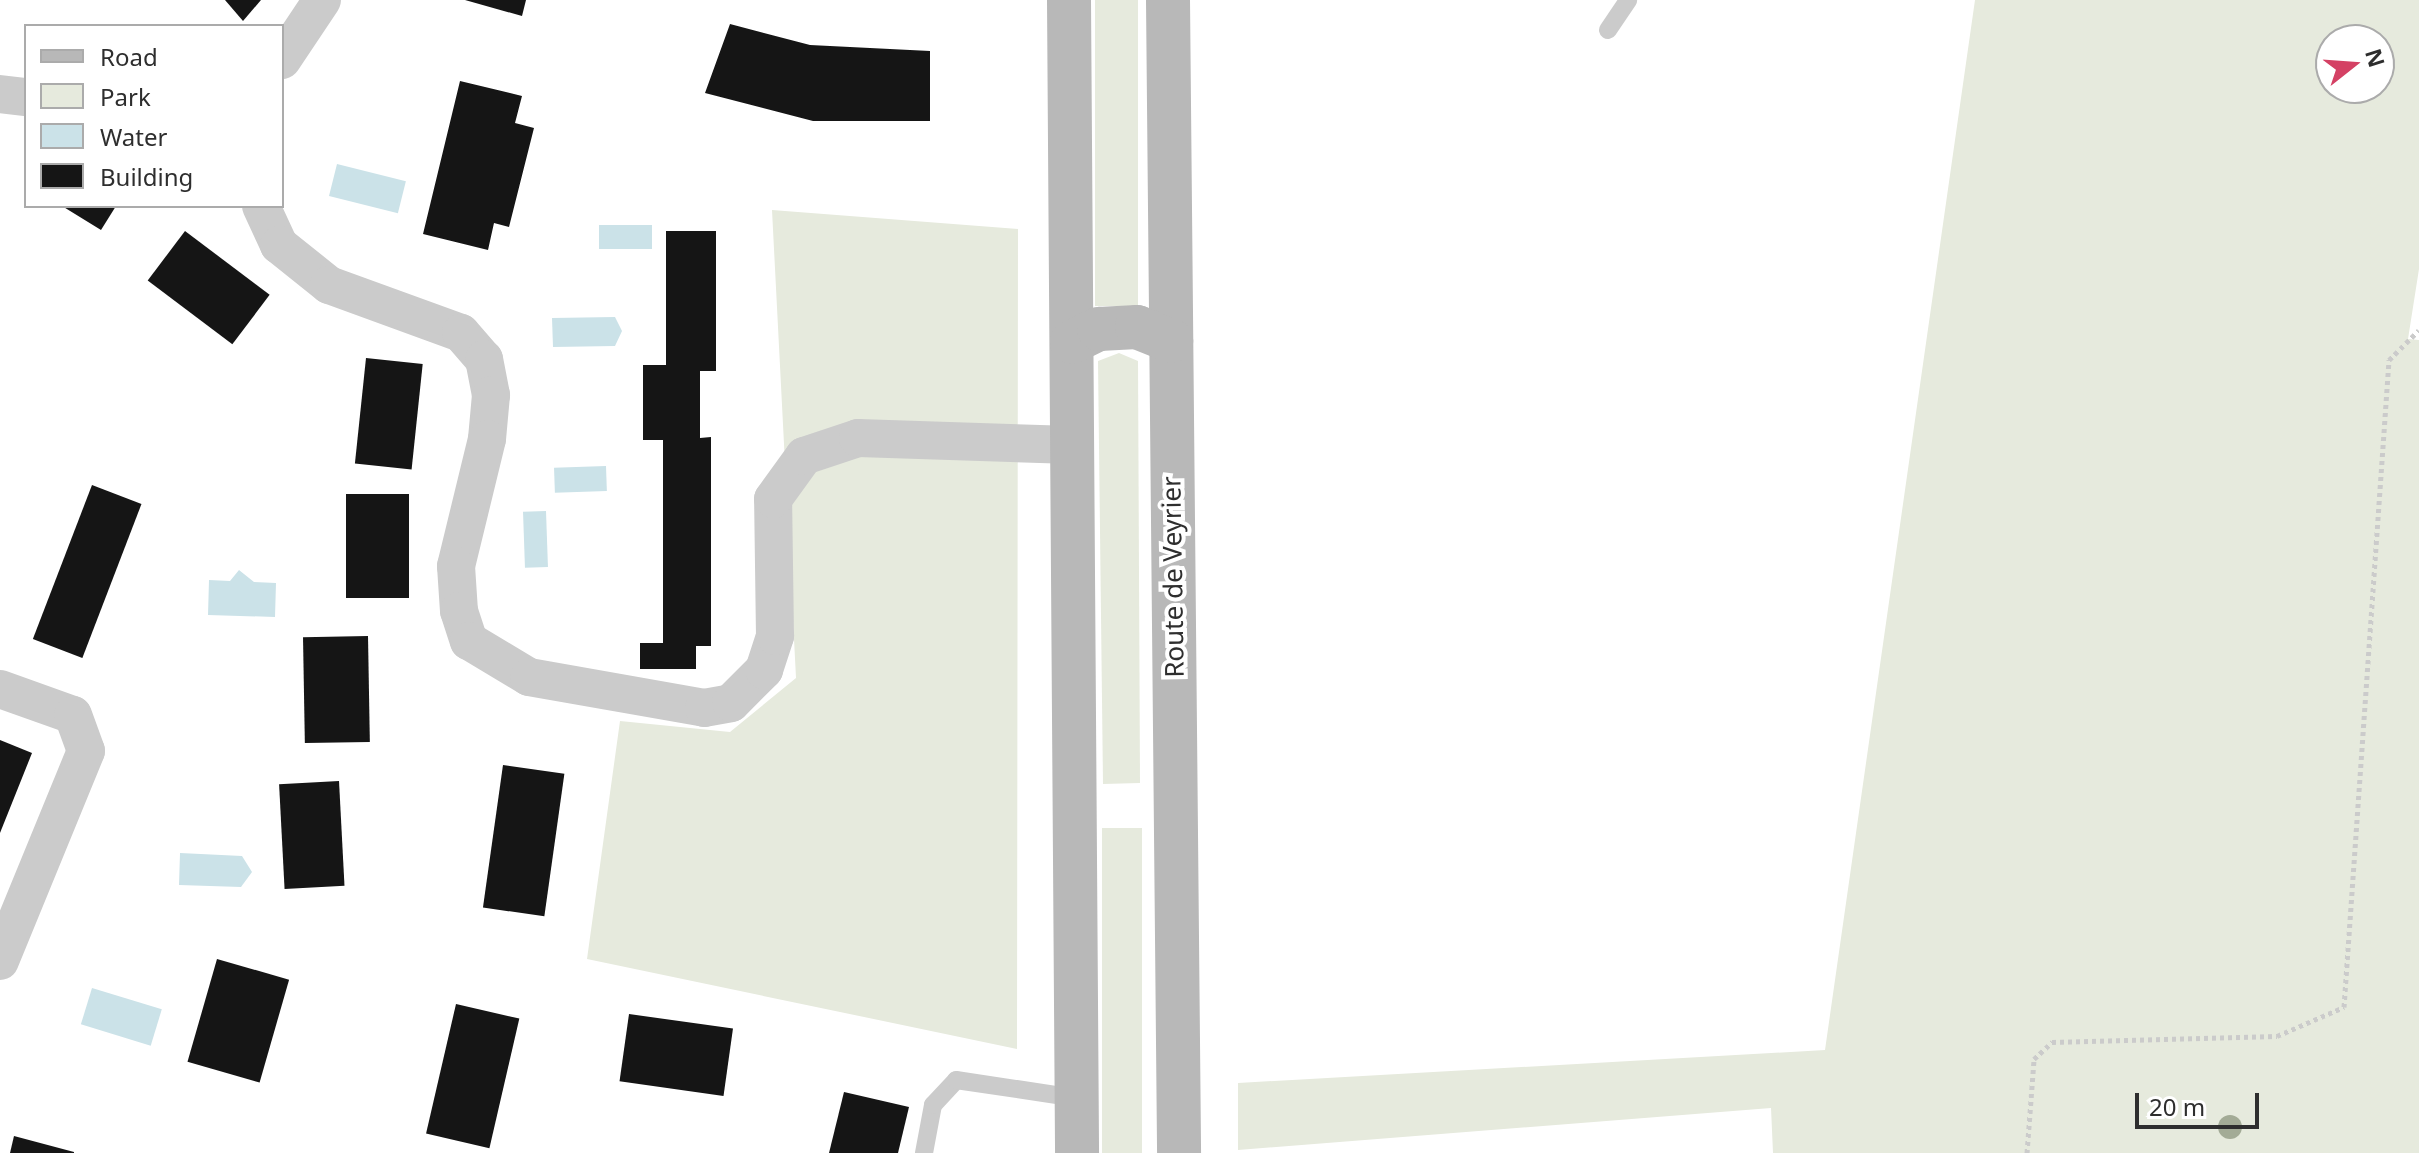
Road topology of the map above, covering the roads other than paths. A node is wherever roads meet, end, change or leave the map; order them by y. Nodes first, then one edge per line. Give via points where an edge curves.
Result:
1 (322, 0) edge
2 (1069, 0) edge
3 (1168, 0) edge
4 (1628, 0) edge
5 (1608, 30) dead end
6 (284, 57) edge
7 (0, 94) edge
8 (24, 97) edge
9 (262, 208) edge
10 (1171, 341) junction
11 (1072, 342) junction
12 (1072, 445) junction
13 (0, 689) edge
14 (0, 961) edge
15 (1077, 1098) junction
16 (924, 1153) edge
17 (1077, 1153) edge
18 (1179, 1153) edge

1 - 6 street
2 - 11 main road
3 - 10 main road, Route de Veyrier
4 - 5 lane
7 - 8 street
9 - 12 street via 279,245 329,285 461,333 484,359 491,395 487,439 456,566 459,611 469,641 529,677 704,708 731,703 764,670 775,636 773,499 804,456 858,438
10 - 11 main road via 1137,327 1099,329
10 - 18 main road, Route de Veyrier
11 - 12 main road
12 - 15 main road
13 - 14 street via 73,715 86,751
15 - 16 lane via 956,1080 933,1105
15 - 17 main road

